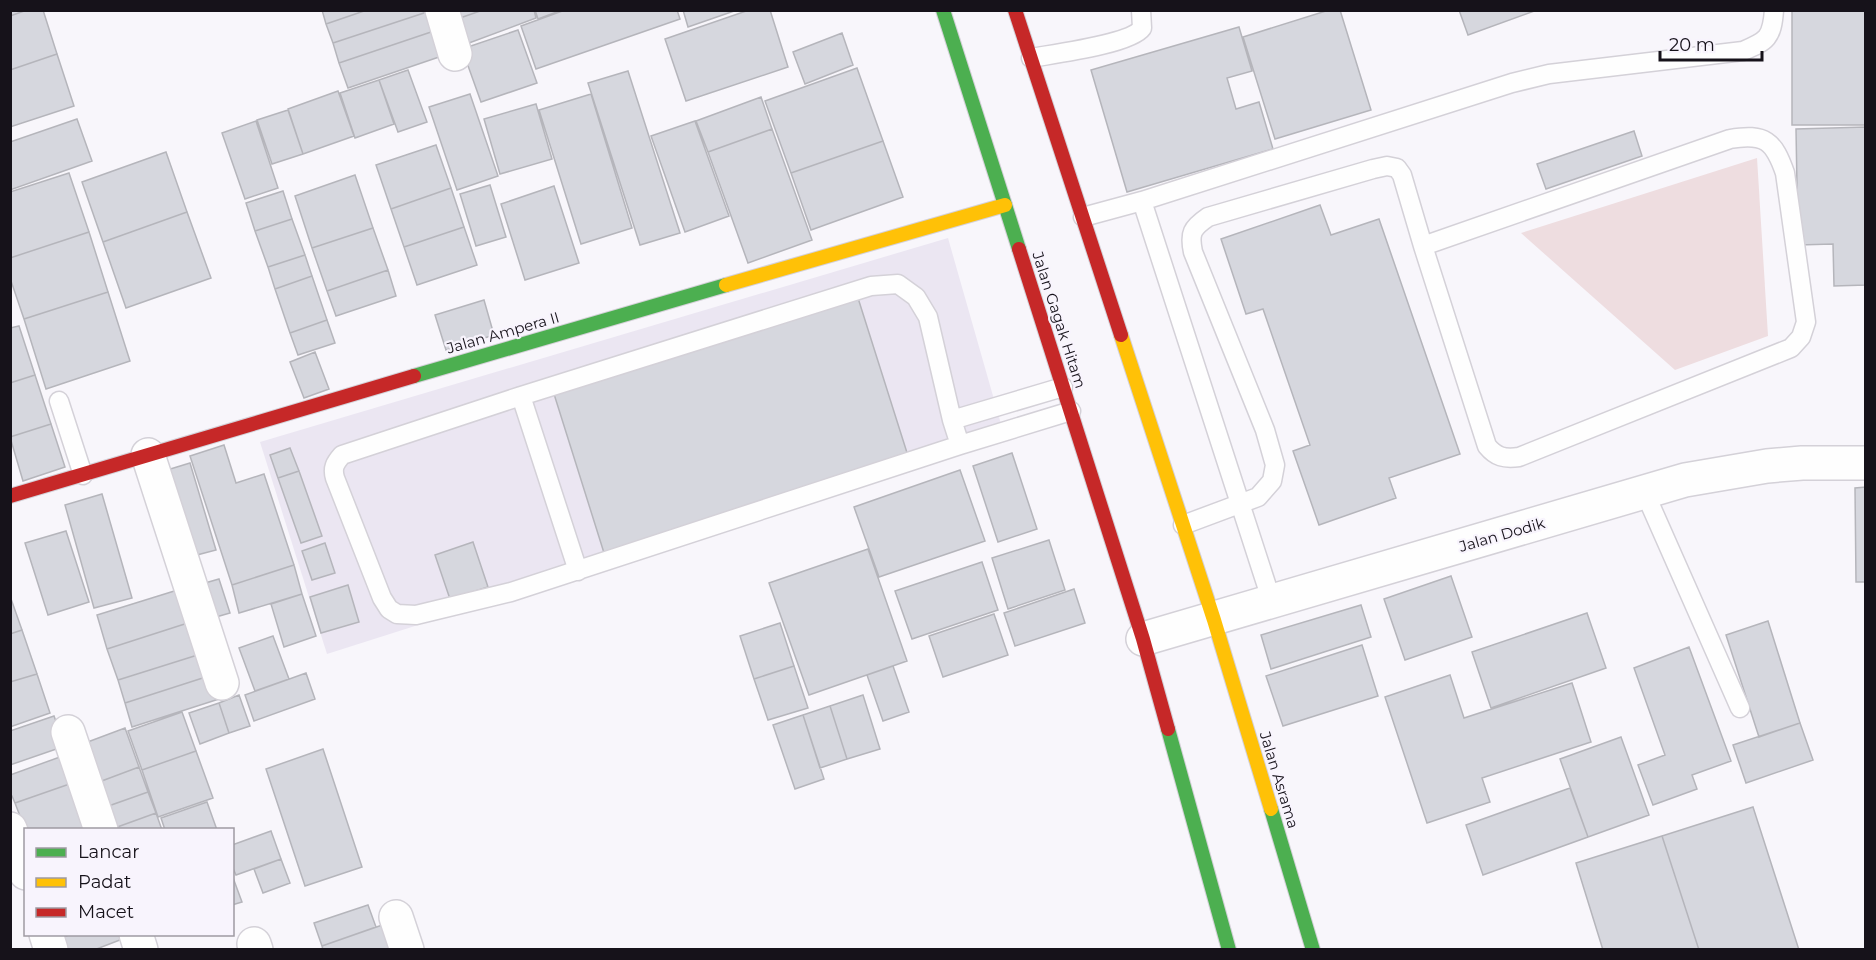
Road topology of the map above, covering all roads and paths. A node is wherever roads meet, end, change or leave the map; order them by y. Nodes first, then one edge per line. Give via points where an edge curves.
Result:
1 (442, 10) edge
2 (943, 10) edge
3 (1015, 10) edge
4 (1141, 10) edge
5 (1774, 10) edge
6 (455, 54) dead end
7 (1031, 58) junction
8 (1142, 201) junction
9 (1005, 205) junction
10 (1083, 217) junction
11 (1423, 246) junction
12 (1063, 387) junction
13 (521, 396) junction
14 (59, 401) dead end
15 (1071, 411) junction
16 (952, 420) junction
17 (960, 445) junction
18 (148, 455) junction
19 (1866, 463) edge
20 (83, 475) junction
21 (1645, 492) junction
22 (10, 496) edge
23 (1239, 505) junction
24 (1183, 525) junction
25 (578, 571) junction
26 (1272, 602) junction
27 (1214, 620) junction
28 (1143, 639) junction
29 (222, 683) dead end
30 (1740, 708) dead end
31 (68, 732) dead end
32 (100, 828) edge
33 (10, 829) edge
34 (24, 868) edge
35 (396, 917) dead end
36 (406, 950) edge
37 (1229, 950) edge
38 (1313, 950) edge

1 - 6 street
2 - 9 main road, Jalan Gagak Hitam
3 - 7 main road
4 - 7 lane via 1142,28 1133,36
5 - 8 lane via 1773,27 1765,41 1743,51 1549,74 1512,83
7 - 10 main road
8 - 10 lane
8 - 23 lane
9 - 12 main road, Jalan Gagak Hitam
9 - 18 main road, Jalan Ampera II
10 - 24 main road
11 - 11 lane via 1746,136 1772,145 1785,173 1806,322 1791,348 1507,459 1486,446
11 - 23 lane via 1402,175 1397,168 1387,166 1208,217 1196,226 1192,234 1193,252 1265,430 1275,465 1272,481 1258,497
12 - 15 main road, Jalan Gagak Hitam
12 - 16 lane
13 - 16 lane via 871,286 898,284 916,297 928,317
13 - 25 lane
13 - 25 lane via 342,455 332,470 334,478 382,598 397,614 416,615
14 - 20 lane
15 - 17 lane
15 - 28 main road, Jalan Gagak Hitam
16 - 17 lane
17 - 25 lane
18 - 20 main road, Jalan Ampera II
18 - 29 street
19 - 21 street, Jalan Dodik via 1802,463 1732,471
20 - 22 main road, Jalan Ampera II
21 - 26 street, Jalan Dodik
21 - 30 lane
23 - 24 lane
23 - 26 lane
24 - 27 main road
26 - 27 street, Jalan Dodik
27 - 28 street, Jalan Dodik
27 - 38 main road, Jalan Asrama
28 - 37 main road
31 - 32 street
33 - 34 street
35 - 36 street

